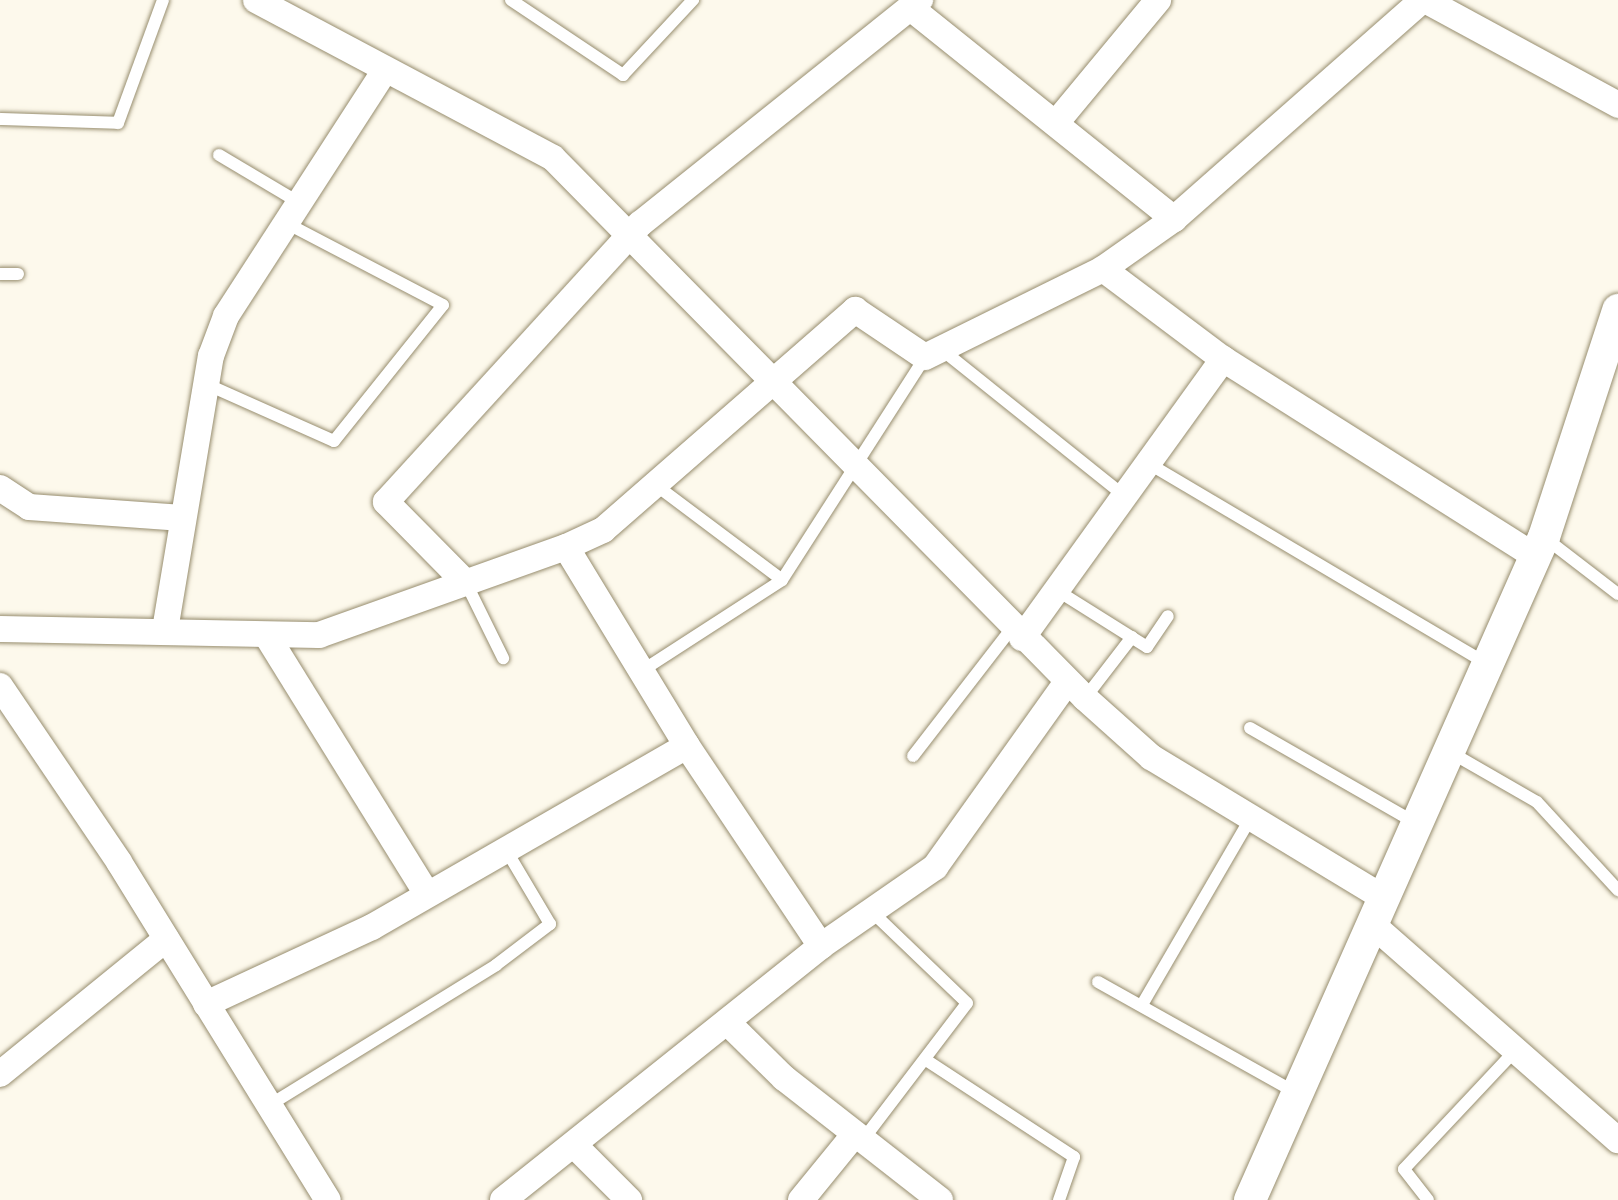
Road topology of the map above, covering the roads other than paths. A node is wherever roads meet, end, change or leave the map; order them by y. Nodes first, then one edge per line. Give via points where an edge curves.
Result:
1 (163, 0) edge
2 (256, 0) edge
3 (693, 0) edge
4 (1158, 0) edge
5 (1424, 0) edge
6 (518, 2) edge
7 (916, 5) edge
8 (384, 72) junction
9 (1618, 105) edge
10 (0, 119) edge
11 (1056, 123) junction
12 (219, 156) dead end
13 (293, 213) junction
14 (1174, 219) junction
15 (630, 234) junction
16 (1103, 269) junction
17 (0, 274) edge
18 (18, 274) dead end
19 (1618, 310) edge
20 (933, 353) junction
21 (1223, 359) junction
22 (774, 377) junction
23 (206, 384) junction
24 (854, 461) junction
25 (1151, 465) junction
26 (653, 483) junction
27 (0, 488) edge
28 (1127, 498) junction
29 (183, 518) junction
30 (1539, 547) junction
31 (566, 548) junction
32 (782, 580) junction
33 (466, 583) junction
34 (1058, 591) junction
35 (1618, 594) edge
36 (1168, 616) dead end
37 (0, 629) edge
38 (165, 630) junction
39 (1017, 633) junction
40 (267, 636) junction
41 (1132, 638) junction
42 (503, 658) dead end
43 (1488, 664) junction
44 (640, 672) junction
45 (0, 686) edge
46 (1076, 690) junction
47 (1250, 728) dead end
48 (687, 746) junction
49 (1450, 752) junction
50 (913, 756) dead end
51 (1250, 819) junction
52 (1417, 824) junction
53 (506, 850) junction
54 (1618, 890) edge
55 (426, 892) junction
56 (872, 911) junction
57 (1378, 911) junction
58 (166, 939) junction
59 (821, 946) junction
60 (1098, 982) dead end
61 (1143, 1003) junction
62 (206, 1004) junction
63 (727, 1022) junction
64 (1514, 1052) junction
65 (926, 1060) junction
66 (2, 1068) edge
67 (1298, 1094) junction
68 (268, 1106) junction
69 (858, 1138) junction
70 (1617, 1138) edge
71 (574, 1145) junction
72 (328, 1200) edge
73 (503, 1200) edge
74 (629, 1200) edge
75 (801, 1200) edge
76 (940, 1200) edge
77 (1059, 1200) edge
78 (1250, 1200) edge
79 (1428, 1200) edge

1 - 10 lane via 118,123
2 - 8 street
3 - 6 lane via 623,75
4 - 11 street
5 - 9 street
5 - 14 street
7 - 11 street
7 - 15 street via 712,162
8 - 13 street
8 - 15 street via 554,158
11 - 14 street
12 - 13 lane
13 - 23 street via 226,316
13 - 23 lane via 443,305 333,441
14 - 16 street
15 - 22 street
15 - 33 street via 386,502
16 - 20 street
16 - 21 street
17 - 18 lane
19 - 30 street
20 - 22 street via 855,310
20 - 24 lane
20 - 28 lane
21 - 25 street
21 - 30 street
22 - 24 street
22 - 26 street
23 - 29 street
24 - 32 lane
24 - 39 street
25 - 28 street
25 - 43 lane
26 - 31 street via 603,530
26 - 32 lane
27 - 29 street via 28,507
28 - 34 street
29 - 38 street
30 - 35 lane
30 - 43 street
31 - 33 street
31 - 44 street
32 - 44 lane
33 - 40 street via 319,635
33 - 42 lane
34 - 39 street
34 - 41 lane
36 - 41 lane via 1147,647
37 - 38 street
38 - 40 street
39 - 46 street
39 - 50 lane
40 - 55 street
41 - 46 lane
43 - 49 street
44 - 48 street
45 - 58 street
46 - 51 street via 1151,757
46 - 56 street via 935,867
47 - 52 lane
48 - 53 street
48 - 59 street
49 - 52 street
49 - 54 lane via 1537,802
51 - 57 street
51 - 61 lane
52 - 57 street
53 - 55 street
53 - 68 lane via 550,924 496,965
55 - 62 street via 372,927
56 - 59 street
56 - 65 lane via 967,1003
57 - 64 street
57 - 67 street
58 - 62 street
58 - 66 street
59 - 63 street
60 - 61 lane
61 - 67 lane
62 - 68 street
63 - 69 street
63 - 71 street
64 - 70 street
64 - 79 lane via 1404,1169
65 - 69 lane
65 - 77 lane via 1074,1157
67 - 78 street
68 - 72 street
69 - 75 street
69 - 76 street
71 - 73 street
71 - 74 street

